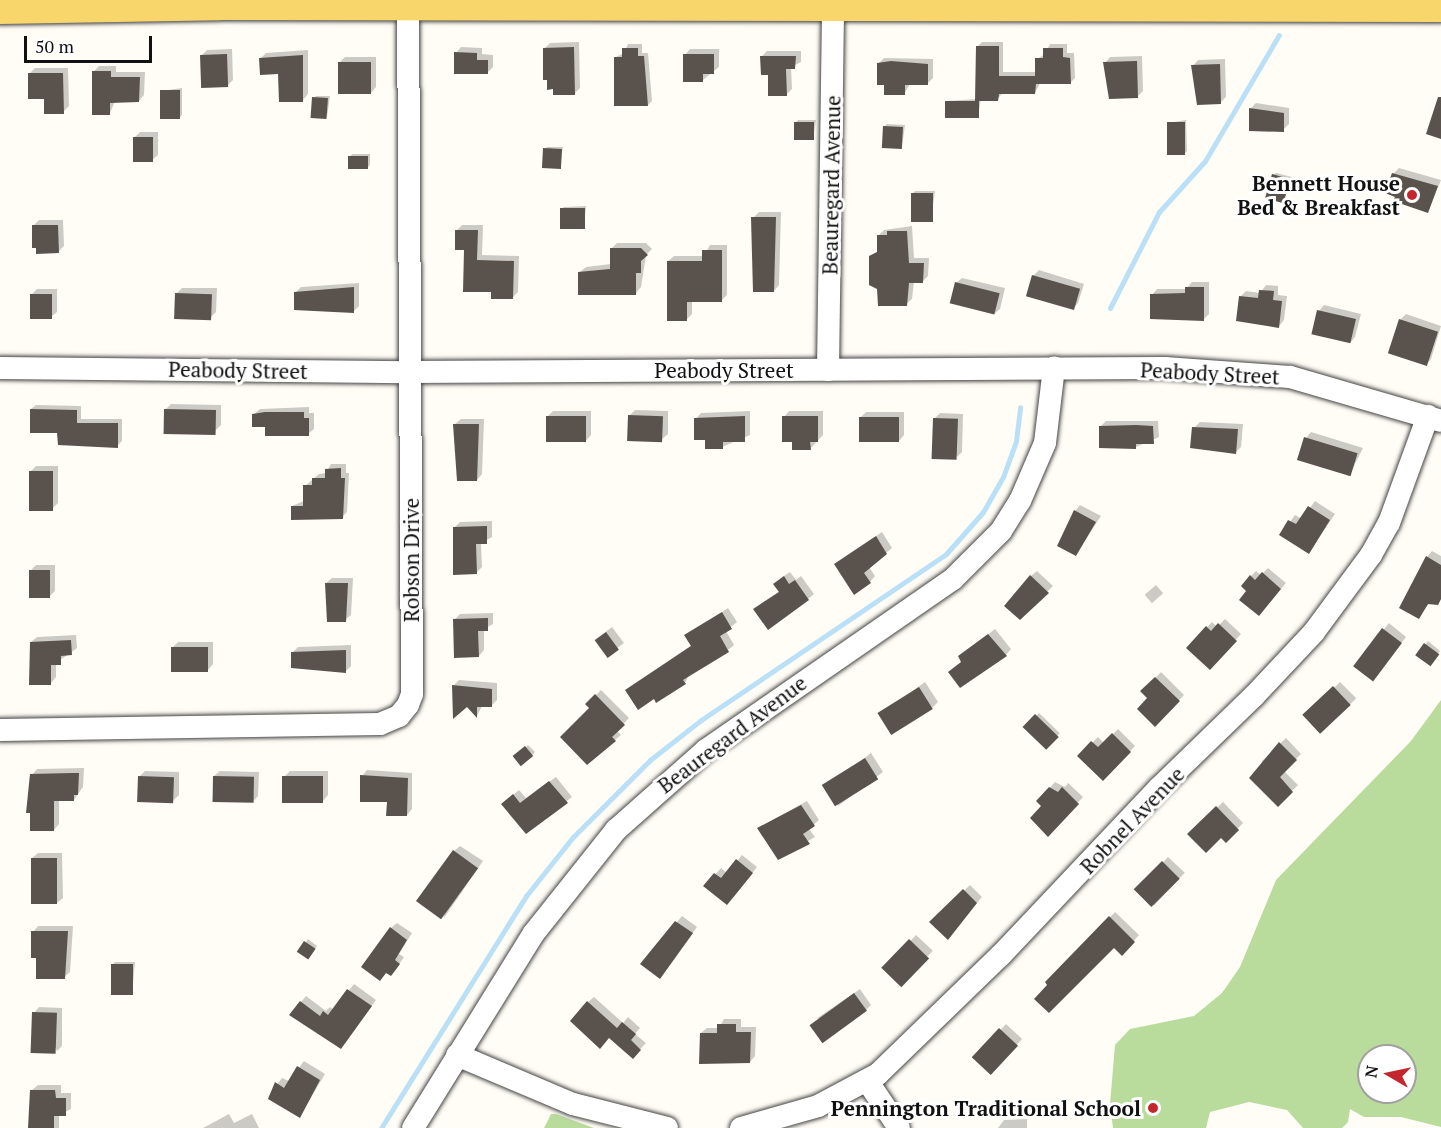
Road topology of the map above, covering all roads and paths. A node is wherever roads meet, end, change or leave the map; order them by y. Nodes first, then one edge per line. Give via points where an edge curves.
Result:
1 (408, 4) edge
2 (833, 4) edge
3 (1441, 8) edge
4 (0, 10) edge
5 (0, 368) edge
6 (1054, 368) junction
7 (828, 370) junction
8 (409, 372) junction
9 (1435, 419) edge
10 (0, 730) edge
11 (457, 1055) junction
12 (868, 1082) junction
13 (413, 1128) edge
14 (667, 1128) edge
15 (741, 1128) edge
16 (899, 1128) edge

1 - 2 main road
1 - 4 main road
1 - 8 street, Robson Drive
2 - 3 main road
2 - 7 street, Beauregard Avenue
5 - 8 street, Peabody Street
6 - 7 street, Peabody Street
6 - 9 street, Peabody Street via 1263,372 1317,383
6 - 11 street, Beauregard Avenue via 1050,423 1034,474 1001,531 979,557 953,579 760,710 658,789 616,830 560,897
7 - 8 street, Peabody Street
8 - 10 street, Robson Drive via 412,694 399,716 380,724
9 - 12 street, Robnel Avenue via 1389,523 1344,595 1314,632 993,963
11 - 13 street, Beauregard Avenue
11 - 14 street via 573,1104
12 - 15 street, Robnel Avenue via 790,1116
12 - 16 street

